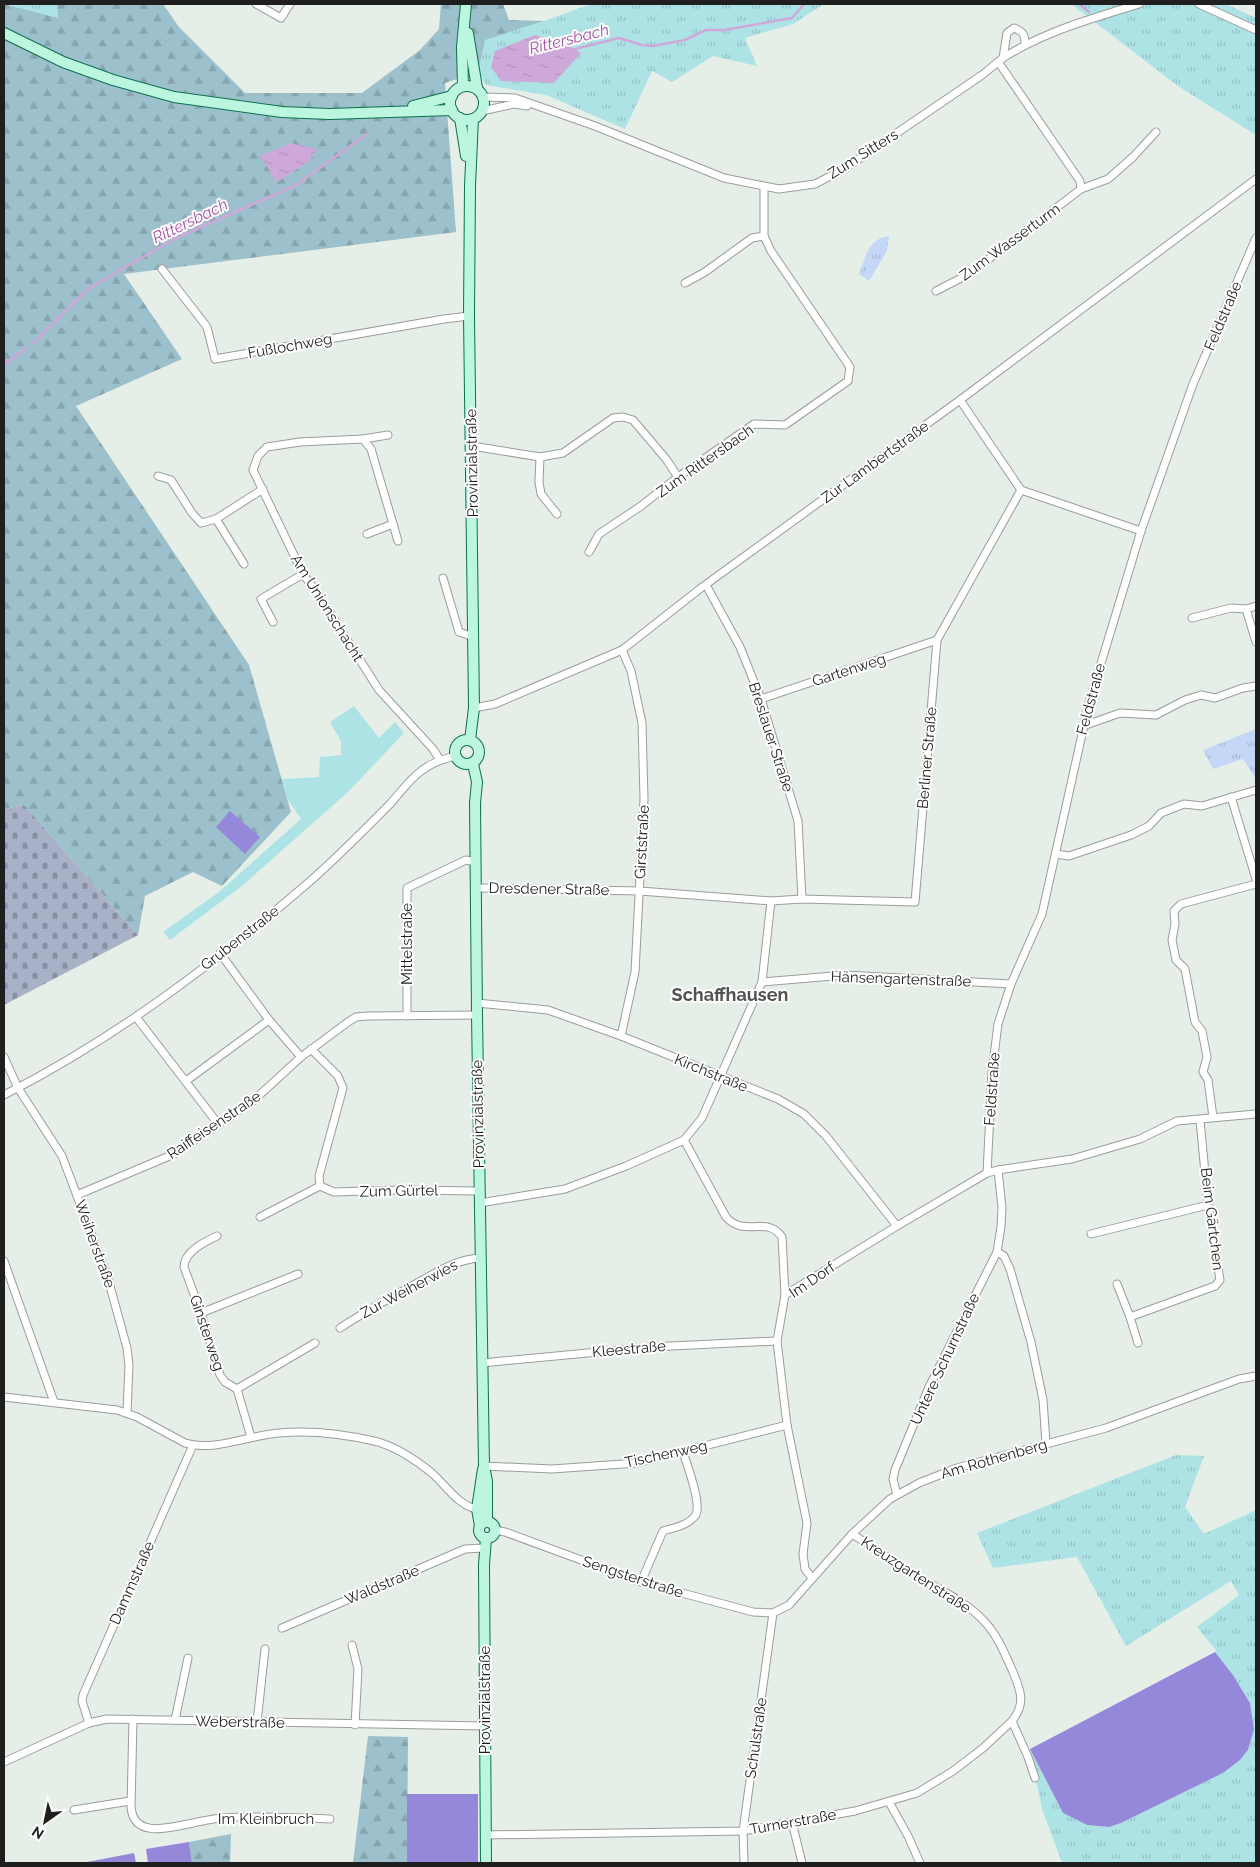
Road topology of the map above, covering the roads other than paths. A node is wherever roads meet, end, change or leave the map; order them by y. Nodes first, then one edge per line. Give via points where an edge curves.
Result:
1 (256, 4) edge
2 (290, 4) edge
3 (466, 4) edge
4 (1139, 4) edge
5 (1199, 4) edge
6 (466, 17) junction
7 (1256, 30) edge
8 (4, 32) edge
9 (1025, 45) junction
10 (1001, 60) junction
11 (462, 86) junction
12 (476, 88) junction
13 (452, 96) junction
14 (484, 98) junction
15 (539, 107) junction
16 (452, 110) junction
17 (482, 111) junction
18 (385, 112) junction
19 (460, 118) junction
20 (473, 119) junction
21 (1156, 132) dead end
22 (1256, 179) edge
23 (470, 186) junction
24 (764, 187) junction
25 (1081, 189) junction
26 (764, 236) junction
27 (1256, 238) edge
28 (162, 269) dead end
29 (685, 283) dead end
30 (936, 292) dead end
31 (470, 316) junction
32 (960, 400) junction
33 (388, 435) dead end
34 (362, 439) junction
35 (472, 446) junction
36 (540, 457) junction
37 (158, 476) dead end
38 (678, 477) junction
39 (263, 489) junction
40 (1020, 490) junction
41 (557, 514) dead end
42 (216, 518) junction
43 (393, 524) junction
44 (1141, 531) junction
45 (367, 534) dead end
46 (398, 541) dead end
47 (589, 552) dead end
48 (244, 564) dead end
49 (303, 574) junction
50 (443, 578) dead end
51 (706, 585) junction
52 (1256, 606) edge
53 (1246, 609) junction
54 (1192, 618) dead end
55 (273, 622) dead end
56 (474, 637) junction
57 (937, 640) junction
58 (1256, 642) edge
59 (622, 650) junction
60 (1256, 686) edge
61 (761, 699) junction
62 (474, 708) junction
63 (1083, 726) junction
64 (470, 740) junction
65 (455, 756) junction
66 (440, 760) junction
67 (473, 764) junction
68 (1256, 790) edge
69 (1231, 797) junction
70 (1056, 854) junction
71 (476, 862) junction
72 (1256, 880) edge
73 (1256, 884) edge
74 (476, 888) junction
75 (640, 891) junction
76 (802, 899) junction
77 (770, 901) junction
78 (220, 953) junction
79 (762, 982) junction
80 (1011, 984) junction
81 (476, 1003) junction
82 (477, 1015) junction
83 (408, 1016) junction
84 (136, 1017) junction
85 (269, 1020) junction
86 (622, 1036) junction
87 (312, 1049) junction
88 (4, 1057) edge
89 (301, 1057) junction
90 (720, 1077) junction
91 (186, 1081) junction
92 (18, 1088) junction
93 (4, 1095) edge
94 (1256, 1114) edge
95 (1214, 1117) junction
96 (1200, 1120) junction
97 (219, 1125) junction
98 (684, 1140) junction
99 (998, 1170) junction
100 (987, 1173) junction
101 (320, 1186) junction
102 (479, 1191) junction
103 (77, 1195) junction
104 (480, 1204) junction
105 (1208, 1205) junction
106 (260, 1217) dead end
107 (897, 1226) junction
108 (1091, 1234) dead end
109 (217, 1236) dead end
110 (997, 1252) junction
111 (481, 1258) junction
112 (4, 1261) edge
113 (298, 1274) dead end
114 (1117, 1284) dead end
115 (785, 1295) junction
116 (201, 1313) junction
117 (1130, 1317) junction
118 (340, 1328) dead end
119 (778, 1341) junction
120 (316, 1343) dead end
121 (1138, 1343) dead end
122 (482, 1363) junction
123 (1256, 1376) edge
124 (237, 1389) junction
125 (4, 1397) edge
126 (54, 1402) junction
127 (127, 1413) junction
128 (787, 1425) junction
129 (251, 1437) junction
130 (1046, 1443) junction
131 (192, 1445) junction
132 (684, 1452) junction
133 (484, 1466) junction
134 (897, 1495) junction
135 (477, 1509) junction
136 (487, 1526) junction
137 (852, 1534) junction
138 (485, 1543) junction
139 (812, 1578) junction
140 (641, 1582) junction
141 (774, 1613) junction
142 (282, 1628) dead end
143 (352, 1645) dead end
144 (265, 1649) dead end
145 (188, 1658) dead end
146 (133, 1719) junction
147 (175, 1720) junction
148 (1012, 1721) junction
149 (257, 1722) junction
150 (89, 1723) junction
151 (355, 1724) junction
152 (485, 1726) junction
153 (4, 1762) edge
154 (1036, 1778) dead end
155 (130, 1800) junction
156 (889, 1802) junction
157 (74, 1810) dead end
158 (330, 1819) dead end
159 (792, 1822) junction
160 (743, 1831) junction
161 (486, 1835) junction
162 (486, 1863) edge
163 (744, 1863) edge
164 (802, 1863) edge
165 (920, 1863) edge

1 - 2 street via 282,18
3 - 6 street
4 - 9 street, Zum Sitters via 1088,19
5 - 7 street
6 - 11 street
6 - 12 street
8 - 18 street via 63,62 174,97 282,112
9 - 10 street, Zum Sitters
9 - 10 street via 1025,36 1014,28 1007,33
10 - 24 street, Zum Sitters via 830,176 815,184 780,189
10 - 25 street via 1080,181
11 - 12 street
11 - 13 street
12 - 14 street
13 - 16 street
13 - 18 street
14 - 15 street, Zum Sitters via 514,98
14 - 17 street
15 - 17 street, Zum Sitters via 514,104
15 - 24 street, Zum Sitters via 724,178
16 - 18 street
16 - 19 street
17 - 20 street
19 - 20 street
19 - 23 street, Provinzialstraße
20 - 23 street, Provinzialstraße
21 - 25 street, Zum Wasserturm via 1108,180
22 - 32 street, Zur Lambertstraße
23 - 31 street, Provinzialstraße
24 - 26 street, Zum Rittersbach
25 - 30 street, Zum Wasserturm via 969,274
26 - 29 street via 752,238
26 - 38 street, Zum Rittersbach via 850,367 848,381 785,425 754,424
27 - 44 street, Feldstraße via 1193,384
28 - 31 street, Fußlochweg via 207,327 215,359
31 - 35 street, Provinzialstraße
32 - 40 street
32 - 51 street, Zur Lambertstraße
33 - 34 street, Am Unionschacht
34 - 39 street, Am Unionschacht via 267,447 258,456 253,470
34 - 43 street via 371,449
35 - 36 street
35 - 56 street, Provinzialstraße
36 - 38 street via 563,453 613,418 623,417 633,420
36 - 41 street via 541,494
37 - 42 street via 171,480 201,523
38 - 47 street, Zum Rittersbach via 599,534
39 - 42 street
39 - 49 street, Am Unionschacht
40 - 44 street
40 - 57 street, Berliner Straße
42 - 48 street
43 - 45 street
43 - 46 street
44 - 63 street, Feldstraße
49 - 55 street via 261,599
49 - 66 street, Am Unionschacht via 379,690
50 - 56 street via 459,632
51 - 59 street, Zur Lambertstraße
51 - 61 street, Breslauer Straße via 740,647
52 - 53 street
53 - 54 street via 1231,608
53 - 58 street
56 - 62 street, Provinzialstraße
57 - 61 street, Gartenweg
57 - 76 street, Berliner Straße via 916,902
59 - 62 street, Zur Lambertstraße via 495,704
59 - 75 street, Girststraße via 631,670 642,723 644,799
60 - 63 street via 1215,698 1201,695 1156,715 1120,713
61 - 76 street, Breslauer Straße via 798,821
62 - 64 street, Provinzialstraße
63 - 70 street, Feldstraße
64 - 65 street via 458,744
64 - 67 street via 480,751
65 - 66 street, Grubenstraße
65 - 67 street via 464,764
66 - 78 street, Grubenstraße via 422,770 308,883
67 - 71 street, Provinzialstraße via 477,782
68 - 69 street
69 - 70 street via 1202,806 1184,804 1161,813 1149,826 1130,835 1069,856
69 - 72 street
70 - 80 street, Feldstraße via 1042,914
71 - 74 street, Provinzialstraße
71 - 83 street, Mittelstraße via 466,860 407,888
73 - 95 street via 1181,904 1174,911 1172,940 1176,960 1185,969 1195,1022 1202,1031 1207,1057 1203,1072 1208,1080
74 - 75 street, Dresdener Straße
74 - 81 street, Provinzialstraße
75 - 77 street, Dresdener Straße
75 - 86 street, Girststraße via 635,972
76 - 77 street, Berliner Straße
77 - 79 street
78 - 84 street, Grubenstraße
78 - 85 street
79 - 80 street, Hänsengartenstraße via 845,975
79 - 90 street
80 - 100 street, Feldstraße via 996,1034
81 - 82 street, Provinzialstraße
81 - 86 street, Kirchstraße via 548,1010
82 - 83 street
82 - 102 street, Provinzialstraße
83 - 87 street, Raiffeisenstraße via 361,1016
84 - 91 street
84 - 92 street, Grubenstraße
85 - 89 street
85 - 91 street
86 - 90 street, Kirchstraße
87 - 89 street, Raiffeisenstraße
87 - 101 street via 338,1076 343,1088
88 - 92 street, Weiherstraße
89 - 97 street, Raiffeisenstraße via 254,1101
90 - 98 street via 702,1118
90 - 107 street, Kirchstraße via 804,1114 826,1136
91 - 97 street
92 - 93 street, Grubenstraße
92 - 103 street, Weiherstraße via 58,1149
94 - 95 street, Im Dorf
95 - 96 street, Im Dorf
96 - 99 street, Im Dorf via 1177,1121 1140,1139 1072,1159
96 - 105 street, Beim Gärtchen
97 - 103 street, Raiffeisenstraße via 174,1154
98 - 104 street via 565,1189
98 - 115 street via 726,1217 733,1224 768,1227 782,1237
99 - 100 street, Im Dorf
99 - 110 street, Untere Schurnstraße via 1002,1227
100 - 107 street, Im Dorf
101 - 102 street, Zum Gürtel via 334,1192
101 - 106 street
102 - 104 street, Provinzialstraße
103 - 127 street, Weiherstraße via 107,1275 127,1348
104 - 111 street, Provinzialstraße
105 - 108 street
105 - 117 street, Beim Gärtchen via 1220,1280 1215,1286
107 - 115 street, Im Dorf
109 - 116 street, Ginsterweg via 184,1261
110 - 130 street via 1004,1256 1010,1270 1031,1342 1043,1400
110 - 134 street, Untere Schurnstraße via 928,1387 895,1470 893,1479
111 - 118 street, Zur Weiherwies via 451,1265
111 - 122 street, Provinzialstraße
112 - 126 street
113 - 116 street
114 - 117 street
115 - 119 street, Im Dorf
116 - 124 street, Ginsterweg via 220,1375
117 - 121 street
119 - 122 street, Kleestraße via 669,1346
119 - 128 street, Im Dorf
120 - 124 street
122 - 133 street, Provinzialstraße
123 - 130 street, Am Rothenberg via 1239,1379 1106,1428
124 - 129 street
125 - 126 street
126 - 127 street
127 - 131 street
128 - 132 street, Tischenweg
128 - 139 street, Im Dorf via 807,1523 803,1554 805,1569
129 - 131 street
129 - 135 street via 309,1432 384,1444 432,1473 467,1506
130 - 134 street, Am Rothenberg via 957,1468
131 - 150 street, Dammstraße via 83,1695
132 - 133 street, Tischenweg via 637,1463 552,1469
132 - 140 street via 698,1502 696,1515 684,1524 663,1530
133 - 135 street, Provinzialstraße
133 - 136 street, Provinzialstraße
134 - 137 street, Am Rothenberg
135 - 136 street, Provinzialstraße
136 - 138 street, Provinzialstraße via 480,1533
136 - 140 street, Sengsterstraße
137 - 139 street, Am Rothenberg
137 - 148 street, Kreuzgartenstraße via 982,1619 999,1642 1020,1691 1021,1706
138 - 142 street, Waldstraße
138 - 152 street, Provinzialstraße
139 - 141 street, Am Rothenberg via 789,1605
140 - 141 street, Sengsterstraße via 753,1612
141 - 160 street, Schulstraße
143 - 151 street via 358,1669
144 - 149 street
145 - 147 street
146 - 147 street, Weberstraße
146 - 150 street, Weberstraße
146 - 155 street, Im Kleinbruch
147 - 149 street, Weberstraße
148 - 154 street
148 - 156 street, Turnerstraße via 953,1772 918,1793
149 - 151 street, Weberstraße
150 - 153 street, Weberstraße
151 - 152 street, Weberstraße
152 - 161 street, Provinzialstraße
155 - 157 street
155 - 158 street, Im Kleinbruch via 135,1821 153,1829 222,1818
156 - 159 street, Turnerstraße
156 - 165 street
159 - 160 street, Turnerstraße
159 - 164 street
160 - 161 street, Turnerstraße
160 - 163 street, Schulstraße
161 - 162 street, Provinzialstraße

